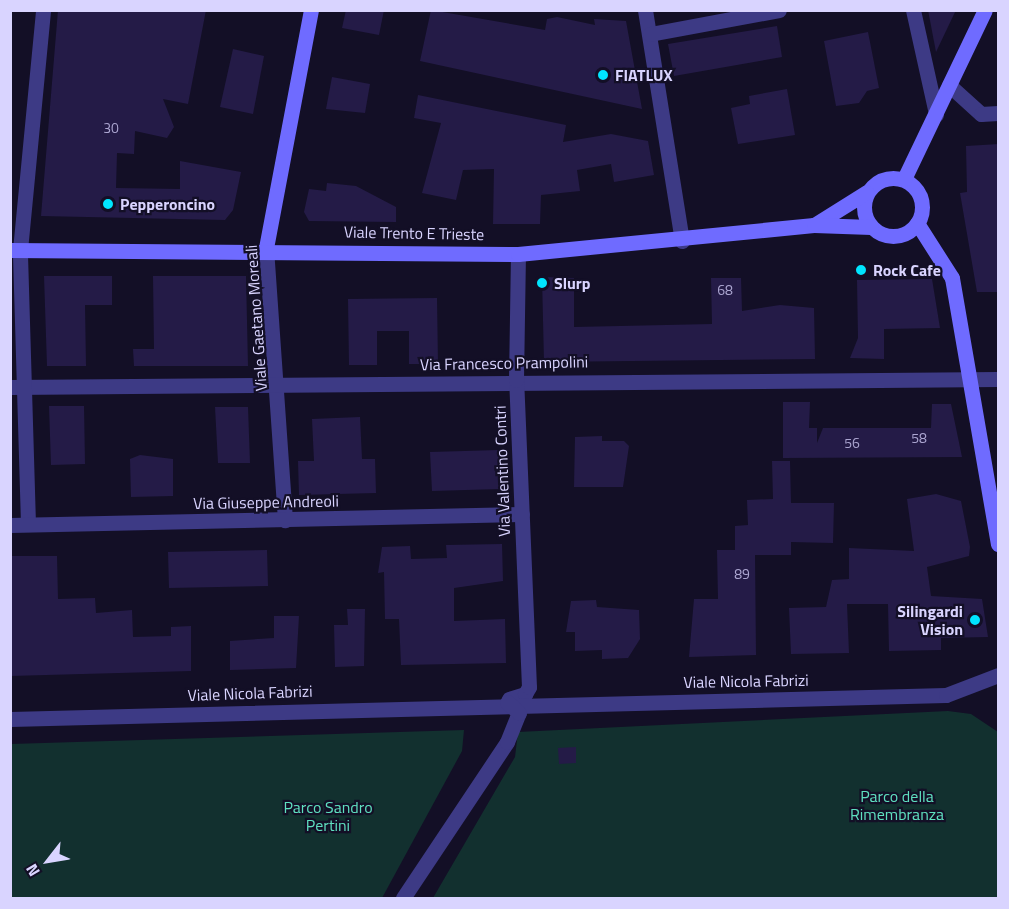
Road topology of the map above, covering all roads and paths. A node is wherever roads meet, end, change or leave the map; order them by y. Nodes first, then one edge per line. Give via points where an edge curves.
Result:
1 (42, 10) edge
2 (311, 10) edge
3 (645, 10) edge
4 (779, 10) edge
5 (913, 10) edge
6 (985, 10) edge
7 (650, 34) junction
8 (950, 85) junction
9 (999, 113) edge
10 (936, 114) junction
11 (904, 179) junction
12 (867, 192) junction
13 (917, 223) junction
14 (814, 225) junction
15 (871, 227) junction
16 (682, 241) junction
17 (266, 248) junction
18 (15, 250) edge
19 (518, 254) junction
20 (999, 379) edge
21 (516, 380) junction
22 (970, 380) junction
23 (279, 385) junction
24 (17, 387) edge
25 (522, 514) junction
26 (285, 520) junction
27 (28, 524) junction
28 (10, 525) edge
29 (999, 544) edge
30 (999, 675) edge
31 (529, 687) joint
32 (507, 702) junction
33 (491, 703) junction
34 (10, 719) edge
35 (403, 898) edge

1 - 18 street
2 - 17 street, Viale Gaetano Moreali
3 - 7 street
4 - 7 street
5 - 10 street
6 - 8 street
7 - 16 street
8 - 9 street via 981,114
8 - 10 street
10 - 11 street
11 - 12 street via 887,177
11 - 13 street via 921,198
12 - 14 street, Viale Trento E Trieste
12 - 15 street via 863,210
13 - 15 street via 895,236
13 - 22 street via 952,278
14 - 15 street, Viale Trento E Trieste
14 - 16 street, Viale Trento E Trieste
16 - 19 street, Viale Trento E Trieste
17 - 18 street, Viale Trento E Trieste
17 - 19 street, Viale Trento E Trieste
17 - 23 street, Viale Gaetano Moreali
18 - 24 street
19 - 21 street, Via Valentino Contri
20 - 22 street, Via Francesco Prampolini
21 - 22 street, Via Francesco Prampolini
21 - 23 street, Via Francesco Prampolini
21 - 25 street, Via Valentino Contri
22 - 29 street
23 - 24 street, Via Francesco Prampolini
23 - 26 street, Viale Gaetano Moreali
24 - 27 street
25 - 26 street, Via Giuseppe Andreoli
25 - 31 street, Via Valentino Contri
26 - 27 street, Via Giuseppe Andreoli
27 - 28 street, Via Giuseppe Andreoli
30 - 32 street, Viale Nicola Fabrizi via 946,695
31 - 33 street, Viale Nicola Fabrizi via 520,697
32 - 33 street, Viale Nicola Fabrizi
32 - 35 street via 519,712 507,742
33 - 34 street, Viale Nicola Fabrizi

